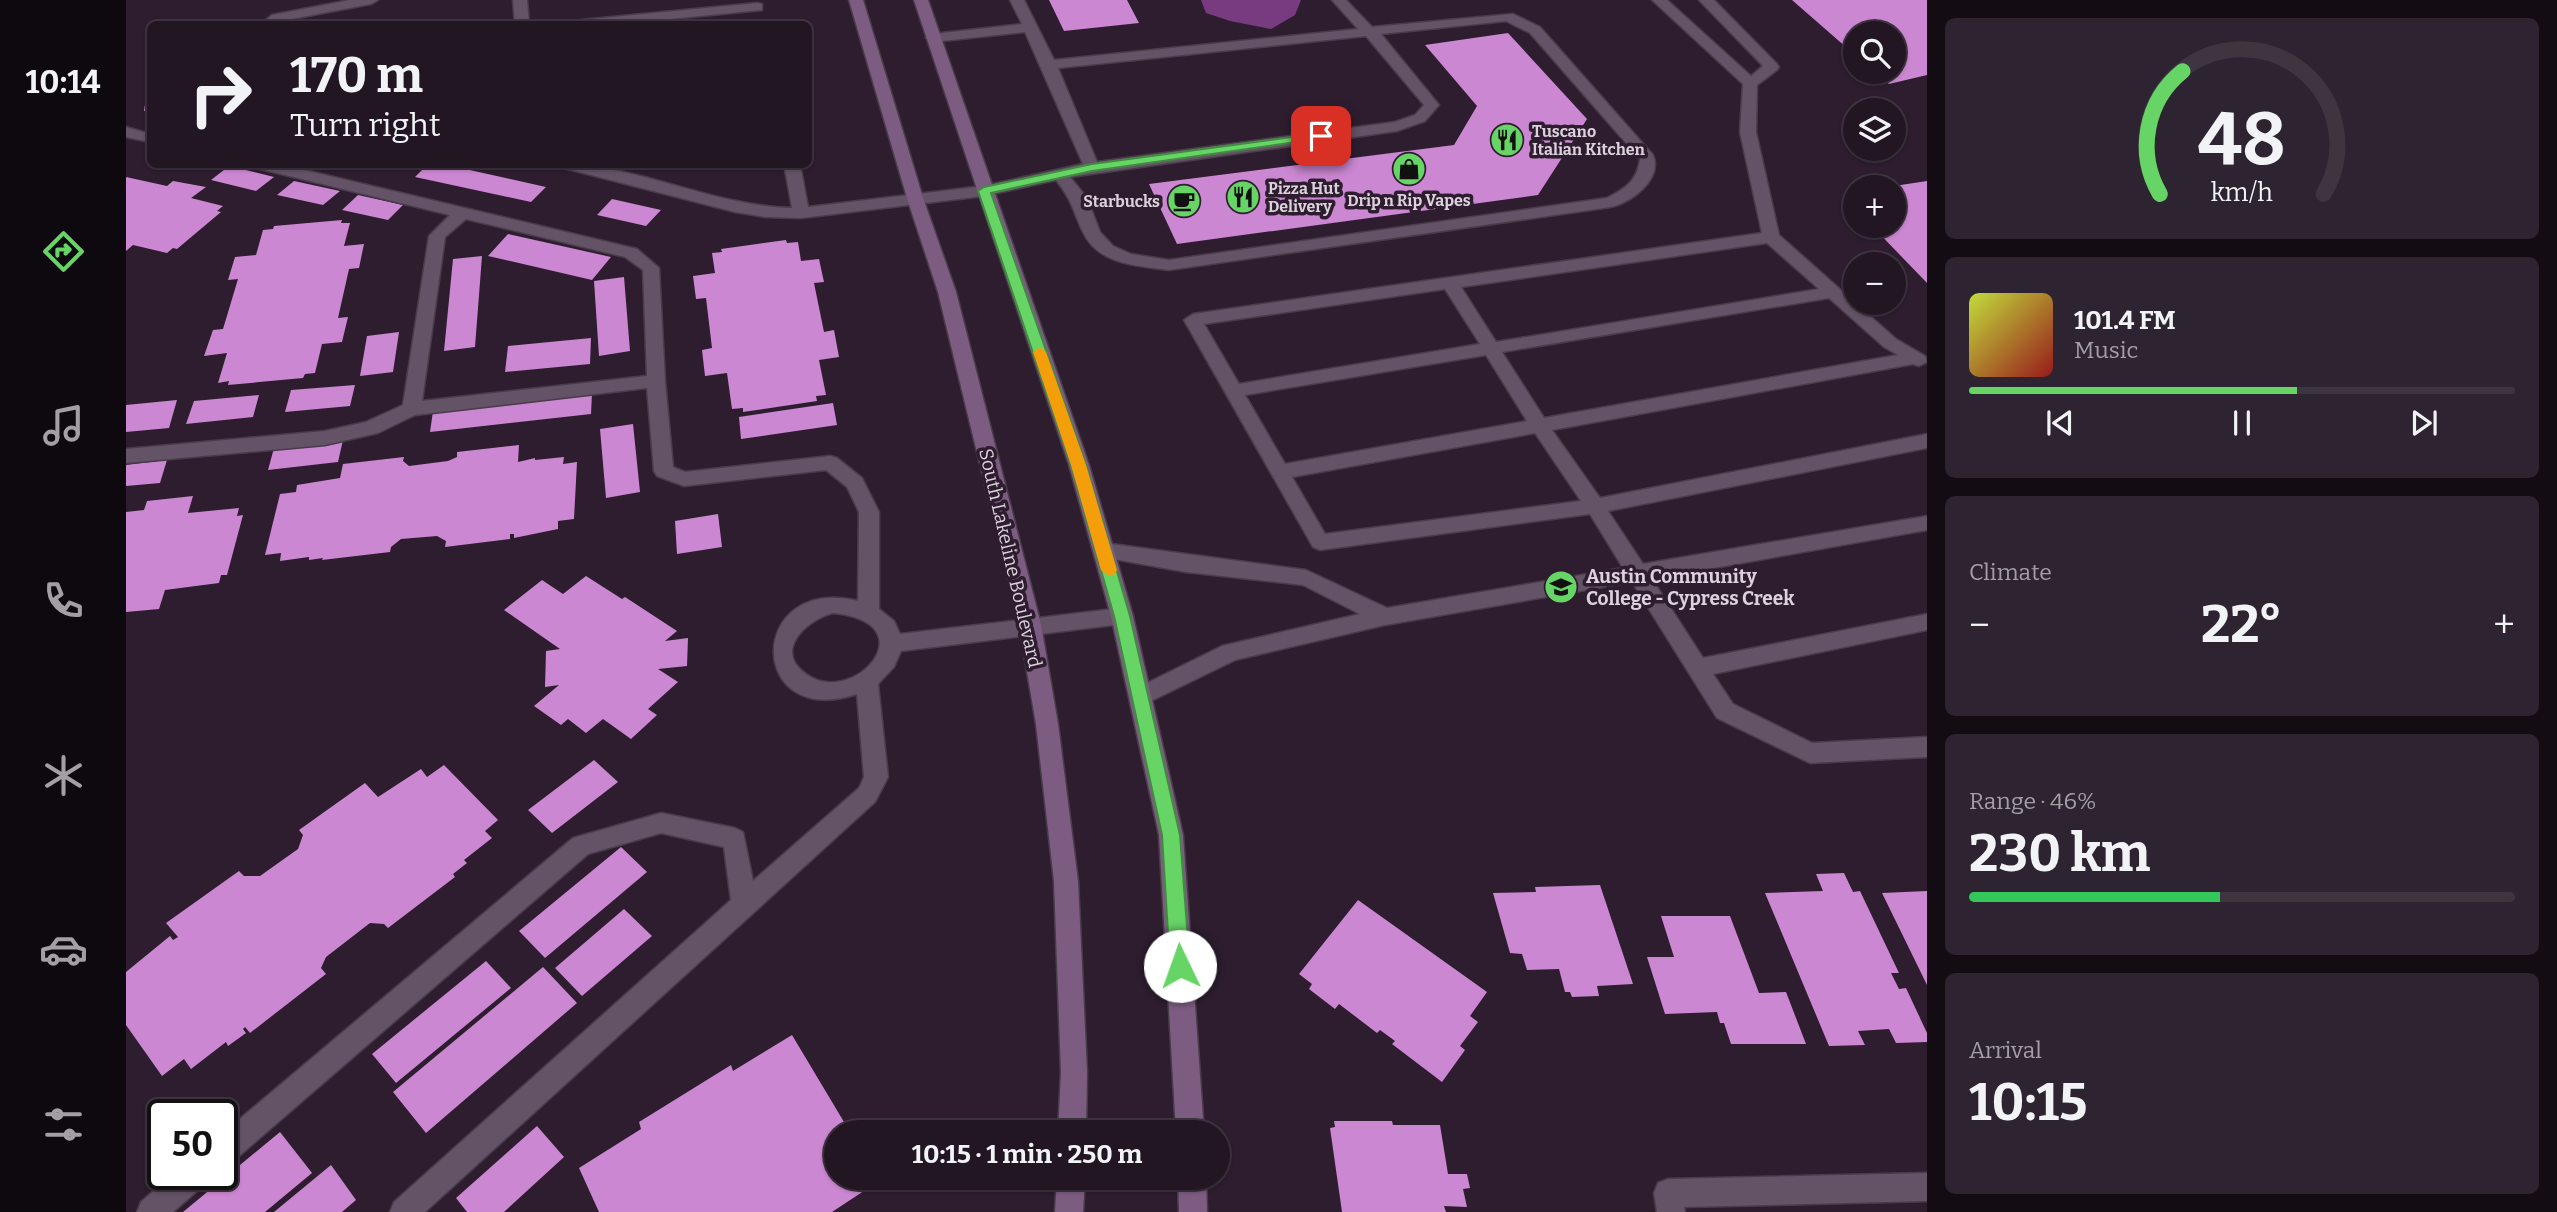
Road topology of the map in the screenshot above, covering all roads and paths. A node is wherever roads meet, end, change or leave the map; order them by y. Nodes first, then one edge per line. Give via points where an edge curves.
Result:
1 (371, 0) edge
2 (520, 0) edge
3 (856, 0) edge
4 (921, 0) edge
5 (1017, 0) edge
6 (1339, 0) edge
7 (1659, 0) edge
8 (1706, 0) edge
9 (756, 4) edge
10 (272, 21) edge
11 (522, 21) edge
12 (607, 21) edge
13 (760, 21) edge
14 (1030, 27) junction
15 (1367, 31) junction
16 (933, 38) junction
17 (1049, 65) junction
18 (1750, 83) junction
19 (126, 132) edge
20 (147, 137) edge
21 (1092, 167) junction
22 (273, 168) edge
23 (579, 168) edge
24 (793, 168) edge
25 (1060, 174) junction
26 (984, 191) junction
27 (915, 198) junction
28 (801, 213) junction
29 (461, 215) junction
30 (1771, 237) junction
31 (1450, 283) junction
32 (1832, 292) junction
33 (1490, 348) junction
34 (1921, 361) edge
35 (656, 381) junction
36 (1233, 391) junction
37 (412, 409) junction
38 (1539, 425) junction
39 (1927, 442) edge
40 (126, 456) edge
41 (1280, 471) junction
42 (1595, 506) junction
43 (1927, 523) edge
44 (1104, 551) junction
45 (1637, 572) junction
46 (868, 610) junction
47 (1122, 616) junction
48 (1385, 617) junction
49 (1927, 622) edge
50 (1030, 625) junction
51 (890, 645) junction
52 (1697, 668) junction
53 (867, 681) junction
54 (1141, 696) junction
55 (1927, 747) edge
56 (744, 904) junction
57 (1072, 1120) edge
58 (1189, 1120) edge
59 (238, 1138) edge
60 (1927, 1187) edge
61 (176, 1190) edge
62 (1070, 1190) edge
63 (1193, 1190) edge
64 (151, 1212) edge
65 (404, 1212) edge
66 (1069, 1212) edge
67 (1194, 1212) edge
68 (1671, 1212) edge

1 - 10 street
2 - 11 street
3 - 27 main road, South Lakeline Boulevard
4 - 16 main road
5 - 14 street
6 - 15 street
7 - 18 street
8 - 18 street via 1772,66
9 - 12 street
9 - 13 street
14 - 16 street
14 - 17 street
15 - 17 street
15 - 21 street via 1432,105 1420,118 1397,126
15 - 25 street via 1497,17 1524,23 1648,158 1646,174 1636,189 1611,202 1169,265 1127,259 1107,250 1092,234 1079,198
16 - 26 main road
17 - 21 street
18 - 30 street via 1748,132
19 - 20 street
21 - 25 street
22 - 29 street
23 - 28 street via 735,207
24 - 28 street
25 - 26 street
26 - 27 street
26 - 44 main road
27 - 28 street
27 - 50 main road, South Lakeline Boulevard via 947,292
29 - 35 street via 631,253 651,268
29 - 37 street via 437,236
30 - 31 street
30 - 32 street
31 - 33 street
31 - 36 street via 1193,320
32 - 33 street
32 - 34 street via 1890,342
33 - 36 street
33 - 38 street
34 - 38 street
35 - 37 street
35 - 46 street via 664,471 684,479 830,463 856,483 869,512
36 - 41 street
37 - 40 street via 371,428 325,438
38 - 41 street
38 - 42 street
39 - 42 street
41 - 42 street via 1320,542
42 - 45 street
43 - 45 street
44 - 47 main road
44 - 48 street via 1306,578
45 - 48 street
45 - 52 street
46 - 51 street via 885,625
46 - 53 street via 833,605 808,613 794,623 783,645 783,661 797,681 835,691
47 - 50 street
47 - 54 main road
48 - 54 street via 1230,652
49 - 52 street
50 - 51 street
50 - 57 main road, South Lakeline Boulevard via 1066,881
51 - 53 street via 890,654 878,673
52 - 55 street via 1725,710 1810,753
53 - 56 street via 876,777 867,795
54 - 58 main road via 1171,835
56 - 59 street via 734,839 661,823 581,846
56 - 65 street
60 - 68 street via 1668,1193
61 - 64 street
62 - 66 main road
63 - 67 main road

